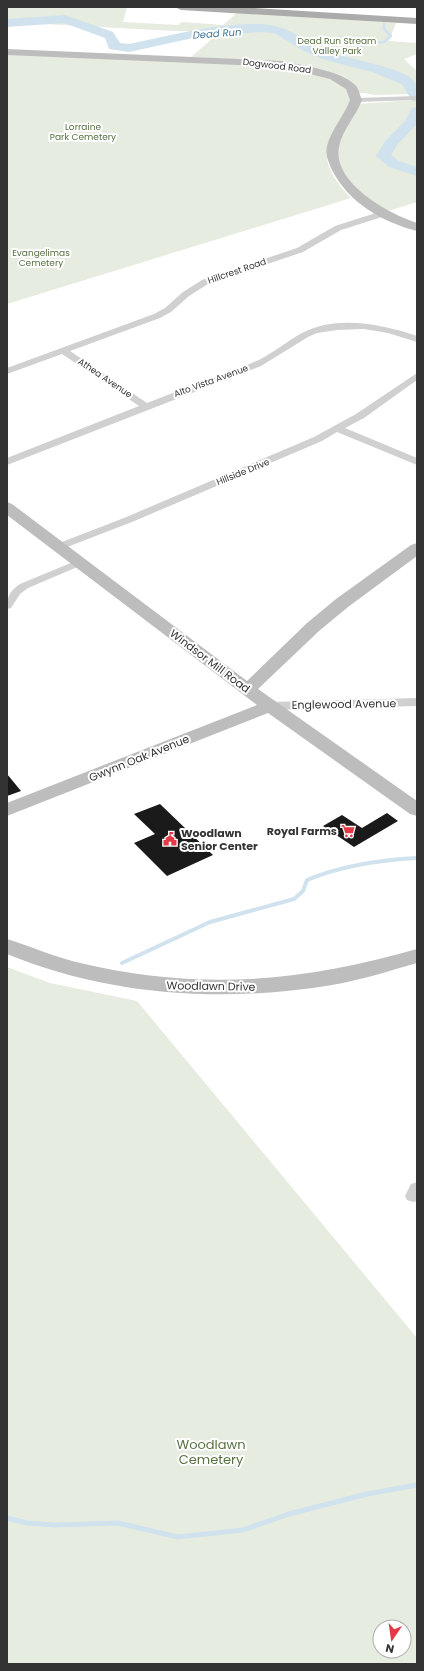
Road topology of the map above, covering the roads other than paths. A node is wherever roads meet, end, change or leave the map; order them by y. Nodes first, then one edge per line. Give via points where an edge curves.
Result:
1 (181, 7) edge
2 (294, 7) edge
3 (354, 11) junction
4 (417, 11) edge
5 (417, 16) edge
6 (417, 21) edge
7 (7, 52) edge
8 (417, 98) edge
9 (356, 100) junction
10 (382, 214) junction
11 (417, 227) edge
12 (417, 339) edge
13 (64, 351) junction
14 (7, 371) edge
15 (417, 376) edge
16 (146, 406) junction
17 (338, 429) junction
18 (7, 462) edge
19 (417, 462) edge
20 (7, 507) edge
21 (58, 547) junction
22 (417, 548) edge
23 (78, 563) junction
24 (7, 606) edge
25 (276, 664) junction
26 (248, 690) junction
27 (417, 702) edge
28 (270, 706) junction
29 (7, 810) edge
30 (417, 810) edge
31 (7, 946) edge
32 (417, 956) edge

1 - 6 main road
2 - 3 main road
3 - 4 main road
3 - 5 main road
7 - 9 street, Dogwood Road via 282,64 334,77 351,88
8 - 9 street
9 - 10 street via 333,144 332,155 338,170 357,196
10 - 11 street
10 - 13 street, Hillcrest Road via 338,228 300,250 215,278 196,287 157,316
12 - 16 street, Alto Vista Avenue via 378,327 324,328 305,335 258,364
13 - 14 street, Hillcrest Road
13 - 16 street, Athea Avenue
15 - 17 street, Hillside Drive
16 - 18 street, Alto Vista Avenue
17 - 19 street
17 - 21 street, Hillside Drive via 294,450
20 - 21 street, Windsor Mill Road
21 - 23 street, Windsor Mill Road
22 - 25 street via 342,603 313,627
23 - 24 street via 24,586 16,592
23 - 26 street, Windsor Mill Road
25 - 26 street
25 - 28 street via 266,683
26 - 28 street, Windsor Mill Road
27 - 28 street, Englewood Avenue
28 - 29 street, Gwynn Oak Avenue
28 - 30 street, Windsor Mill Road
31 - 32 street, Woodlawn Drive via 48,962 94,974 161,986 196,988 241,988 317,982 350,976

